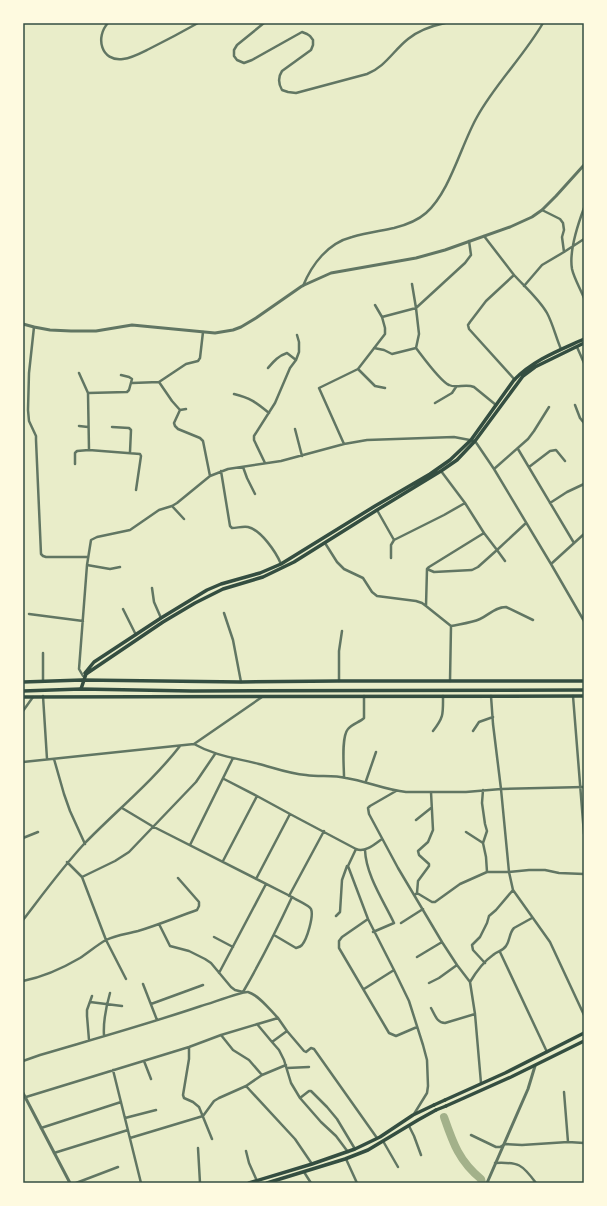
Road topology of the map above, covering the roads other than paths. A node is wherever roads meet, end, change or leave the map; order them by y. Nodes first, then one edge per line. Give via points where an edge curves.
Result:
1 (108, 23) edge
2 (198, 23) edge
3 (264, 23) edge
4 (445, 23) edge
5 (543, 23) edge
6 (584, 165) edge
7 (584, 208) edge
8 (542, 210) junction
9 (484, 236) junction
10 (584, 239) edge
11 (469, 241) junction
12 (573, 246) junction
13 (564, 252) junction
14 (514, 275) junction
15 (412, 284) dead end
16 (302, 286) junction
17 (524, 286) junction
18 (584, 298) edge
19 (375, 305) dead end
20 (416, 308) junction
21 (382, 316) junction
22 (23, 324) edge
23 (34, 328) junction
24 (203, 332) junction
25 (297, 335) dead end
26 (584, 339) edge
27 (584, 343) edge
28 (576, 347) junction
29 (374, 348) junction
30 (416, 348) junction
31 (561, 349) junction
32 (296, 360) junction
33 (584, 363) edge
34 (268, 368) dead end
35 (358, 368) junction
36 (79, 373) dead end
37 (121, 375) dead end
38 (516, 381) junction
39 (159, 382) junction
40 (132, 383) junction
41 (456, 387) junction
42 (385, 388) dead end
43 (88, 393) junction
44 (234, 394) dead end
45 (435, 403) dead end
46 (497, 405) junction
47 (575, 405) dead end
48 (549, 407) dead end
49 (186, 408) dead end
50 (180, 410) junction
51 (269, 413) junction
52 (584, 423) edge
53 (79, 426) dead end
54 (88, 427) junction
55 (112, 427) dead end
56 (295, 429) dead end
57 (473, 441) junction
58 (344, 444) junction
59 (518, 449) junction
60 (89, 450) junction
61 (130, 452) junction
62 (302, 456) junction
63 (565, 461) dead end
64 (265, 463) junction
65 (75, 464) dead end
66 (244, 467) junction
67 (529, 467) junction
68 (494, 469) junction
69 (221, 471) junction
70 (441, 471) junction
71 (210, 476) junction
72 (584, 484) edge
73 (136, 490) dead end
74 (254, 494) dead end
75 (465, 503) junction
76 (550, 503) junction
77 (172, 506) junction
78 (377, 510) junction
79 (184, 519) dead end
80 (353, 522) junction
81 (526, 523) junction
82 (484, 533) junction
83 (584, 534) edge
84 (394, 540) junction
85 (325, 543) junction
86 (574, 543) junction
87 (497, 550) junction
88 (88, 557) junction
89 (391, 558) dead end
90 (505, 561) dead end
91 (282, 564) junction
92 (551, 564) junction
93 (87, 565) junction
94 (120, 567) dead end
95 (427, 569) junction
96 (152, 588) dead end
97 (207, 590) junction
98 (210, 595) junction
99 (426, 606) junction
100 (123, 609) dead end
101 (224, 613) dead end
102 (29, 614) dead end
103 (161, 618) junction
104 (533, 620) dead end
105 (83, 621) junction
106 (584, 621) edge
107 (451, 626) junction
108 (342, 631) dead end
109 (136, 635) junction
110 (43, 653) dead end
111 (90, 669) junction
112 (83, 679) junction
113 (43, 681) junction
114 (339, 681) junction
115 (450, 681) junction
116 (584, 681) edge
117 (23, 682) edge
118 (241, 682) junction
119 (492, 682) junction
120 (81, 689) junction
121 (493, 690) junction
122 (584, 690) edge
123 (23, 691) edge
124 (43, 696) junction
125 (364, 696) junction
126 (443, 696) junction
127 (491, 696) junction
128 (572, 696) junction
129 (584, 696) edge
130 (23, 697) edge
131 (33, 697) junction
132 (262, 697) junction
133 (23, 711) edge
134 (493, 717) junction
135 (433, 731) dead end
136 (473, 731) dead end
137 (194, 744) junction
138 (180, 746) junction
139 (376, 752) dead end
140 (215, 754) junction
141 (54, 758) junction
142 (234, 758) junction
143 (47, 759) junction
144 (23, 762) edge
145 (344, 777) junction
146 (224, 779) junction
147 (366, 781) junction
148 (582, 787) edge
149 (502, 789) junction
150 (484, 790) junction
151 (397, 791) junction
152 (431, 792) junction
153 (257, 796) junction
154 (122, 808) junction
155 (432, 808) junction
156 (290, 814) junction
157 (416, 820) dead end
158 (152, 826) junction
159 (324, 831) junction
160 (38, 832) dead end
161 (466, 832) dead end
162 (584, 834) edge
163 (23, 838) edge
164 (382, 839) junction
165 (483, 843) junction
166 (85, 844) junction
167 (190, 845) junction
168 (356, 848) junction
169 (365, 850) junction
170 (68, 862) junction
171 (223, 862) junction
172 (348, 866) junction
173 (487, 872) junction
174 (509, 872) junction
175 (584, 874) edge
176 (82, 877) junction
177 (178, 878) dead end
178 (256, 879) junction
179 (266, 884) junction
180 (513, 890) junction
181 (416, 894) junction
182 (290, 897) junction
183 (423, 909) junction
184 (336, 916) dead end
185 (532, 918) junction
186 (368, 919) junction
187 (23, 920) edge
188 (401, 923) dead end
189 (159, 924) junction
190 (373, 932) junction
191 (274, 935) junction
192 (214, 937) dead end
193 (106, 940) junction
194 (442, 942) junction
195 (233, 947) junction
196 (500, 952) junction
197 (417, 957) dead end
198 (485, 963) junction
199 (457, 965) junction
200 (394, 970) junction
201 (219, 973) junction
202 (126, 979) dead end
203 (23, 981) edge
204 (470, 982) junction
205 (429, 983) dead end
206 (143, 984) dead end
207 (203, 985) dead end
208 (364, 989) junction
209 (244, 992) junction
210 (110, 993) dead end
211 (92, 996) dead end
212 (90, 1002) junction
213 (107, 1004) junction
214 (151, 1004) junction
215 (122, 1006) dead end
216 (431, 1008) dead end
217 (475, 1014) junction
218 (584, 1015) edge
219 (278, 1018) junction
220 (157, 1020) junction
221 (257, 1024) junction
222 (418, 1026) junction
223 (286, 1031) junction
224 (584, 1033) edge
225 (221, 1035) junction
226 (104, 1036) junction
227 (89, 1040) junction
228 (584, 1040) edge
229 (272, 1042) junction
230 (189, 1047) junction
231 (547, 1052) junction
232 (23, 1061) edge
233 (144, 1061) junction
234 (535, 1066) junction
235 (287, 1067) junction
236 (309, 1067) dead end
237 (113, 1070) junction
238 (262, 1076) junction
239 (151, 1079) dead end
240 (481, 1083) junction
241 (246, 1086) junction
242 (564, 1092) dead end
243 (23, 1093) edge
244 (26, 1097) junction
245 (300, 1098) junction
246 (121, 1102) junction
247 (156, 1110) dead end
248 (414, 1115) junction
249 (203, 1116) junction
250 (125, 1118) junction
251 (408, 1125) junction
252 (41, 1128) junction
253 (128, 1130) junction
254 (471, 1135) dead end
255 (130, 1138) junction
256 (377, 1138) junction
257 (212, 1139) dead end
258 (383, 1141) junction
259 (568, 1142) junction
260 (584, 1143) edge
261 (505, 1144) junction
262 (198, 1148) dead end
263 (356, 1149) junction
264 (246, 1152) dead end
265 (348, 1152) junction
266 (54, 1153) junction
267 (421, 1155) dead end
268 (345, 1158) junction
269 (312, 1164) junction
270 (495, 1164) junction
271 (118, 1167) dead end
272 (398, 1167) dead end
273 (304, 1172) junction
274 (257, 1181) junction
275 (70, 1183) edge
276 (76, 1183) edge
277 (141, 1183) edge
278 (200, 1183) edge
279 (249, 1183) edge
280 (267, 1183) edge
281 (311, 1183) edge
282 (357, 1183) edge
283 (487, 1183) edge
284 (536, 1183) edge

1 - 2 street via 102,30 100,41 110,58 122,60
3 - 4 street via 237,45 234,56 244,63 302,32 307,34 312,40 310,50 279,75 278,81 282,90 296,93 375,71 406,40 427,28
5 - 16 street via 477,116 445,188 435,204 409,224 352,237 331,246 307,275
6 - 8 street
7 - 12 street
8 - 9 street via 510,227
8 - 13 street via 563,223
9 - 11 street
9 - 14 street
10 - 12 street
11 - 16 street via 416,258 331,273
11 - 20 street via 471,255 465,263
12 - 13 street
12 - 18 street via 572,268
13 - 17 street via 542,265
14 - 17 street
14 - 38 street via 486,301 468,325
15 - 20 street
16 - 24 street via 241,327 215,333
17 - 31 street via 534,295 548,316
19 - 21 street
20 - 21 street
20 - 30 street via 419,334
21 - 29 street via 386,331
22 - 23 street
23 - 24 street via 96,331 140,325
23 - 88 street via 28,410 29,421 36,436 41,554 46,557
24 - 39 street via 200,359 186,364
25 - 32 street via 299,352
26 - 31 main road
27 - 28 main road
28 - 33 street
28 - 38 main road via 535,367
29 - 30 street via 392,354
29 - 35 street
30 - 41 street via 448,385
31 - 38 main road via 527,368
32 - 34 street via 287,353 275,359
32 - 51 street
35 - 42 street via 375,386
35 - 58 street via 319,388
36 - 43 street
37 - 40 street via 131,378
38 - 46 main road
38 - 57 main road
39 - 40 street
39 - 50 street
40 - 43 street via 125,392
41 - 45 street via 452,393
41 - 46 street via 474,387
43 - 54 street
44 - 51 street via 247,397
46 - 57 main road
47 - 52 street
48 - 59 street via 534,431
49 - 50 street
50 - 71 street via 175,426 203,441
51 - 64 street via 254,436
53 - 54 street
54 - 60 street
55 - 61 street via 131,430
56 - 62 street
57 - 58 street via 454,437
57 - 68 street
57 - 70 main road via 457,460
57 - 80 main road via 430,474
58 - 62 street
59 - 67 street
59 - 68 street
60 - 61 street
60 - 65 street via 75,452
61 - 73 street via 141,454
62 - 64 street
63 - 67 street via 556,450 553,450
64 - 66 street
66 - 69 street
66 - 74 street
67 - 76 street
68 - 81 street
69 - 71 street
69 - 91 street via 230,526 250,528 258,532 278,555
70 - 75 street
70 - 78 main road
71 - 77 street
72 - 76 street
75 - 82 street
75 - 84 street
76 - 86 street
77 - 79 street
77 - 88 street via 159,510 128,531 94,538 91,540
78 - 80 main road
78 - 84 street
80 - 85 main road
80 - 91 main road
81 - 87 street
81 - 92 street
82 - 87 street
82 - 95 street
83 - 86 street
84 - 89 street via 391,545
85 - 98 main road via 277,571
85 - 99 street via 337,562 344,569 363,578 377,596 416,601
86 - 92 street
87 - 90 street
87 - 95 street via 472,570 434,572
88 - 93 street
91 - 97 main road
92 - 106 street
93 - 94 street via 110,569
93 - 105 street
95 - 99 street
96 - 103 street via 154,602
97 - 98 main road
97 - 103 main road
98 - 111 main road
99 - 107 street
100 - 109 street
101 - 118 street via 233,640
102 - 105 street
103 - 109 main road
104 - 107 street via 502,607 478,620
105 - 112 street via 79,669
107 - 115 street
108 - 114 street
109 - 111 main road via 94,662
110 - 113 street
111 - 112 main road
112 - 113 main road
112 - 118 main road
112 - 120 main road
113 - 117 main road
114 - 115 main road
114 - 118 main road
115 - 119 main road
116 - 119 main road
119 - 121 main road
120 - 121 main road
120 - 123 main road
121 - 122 main road
124 - 131 main road
124 - 132 main road
124 - 143 street
125 - 126 main road
125 - 132 main road
125 - 145 street via 364,718 347,732
126 - 127 main road
126 - 135 street via 443,716
127 - 128 main road
127 - 134 street
128 - 129 main road
128 - 148 street
130 - 131 main road
131 - 133 street
132 - 137 street
134 - 136 street via 479,722
134 - 149 street
137 - 138 street
137 - 140 street
138 - 141 street
138 - 154 street via 168,762
139 - 147 street
140 - 142 street
140 - 158 street via 196,782
141 - 143 street
141 - 166 street via 66,800
142 - 145 street via 295,774
142 - 146 street
143 - 144 street
145 - 147 street
146 - 153 street
146 - 167 street
147 - 151 street
148 - 149 street
148 - 162 street
149 - 150 street
149 - 174 street
150 - 152 street
150 - 165 street via 482,804 487,831
151 - 152 street
151 - 164 street via 368,808
152 - 155 street
153 - 156 street
153 - 171 street
154 - 158 street
154 - 166 street
155 - 157 street
155 - 181 street via 433,830 428,842 418,853 429,866 418,881
156 - 159 street
156 - 178 street
158 - 167 street
158 - 176 street via 123,856
159 - 168 street
159 - 182 street
160 - 163 street
161 - 165 street
164 - 169 street
164 - 181 street
165 - 173 street
166 - 170 street
167 - 171 street
168 - 169 street
168 - 172 street
169 - 190 street via 366,861 394,923
170 - 176 street
170 - 187 street
171 - 178 street
172 - 184 street via 342,880 340,912
172 - 186 street
173 - 174 street
173 - 181 street via 460,884 435,902
174 - 175 street via 545,870
174 - 180 street
176 - 193 street
177 - 189 street via 198,902 198,906 196,910
178 - 179 street
179 - 182 street
179 - 195 street
180 - 185 street
180 - 198 street via 489,916 480,936 472,945
181 - 183 street
182 - 191 street
182 - 191 street via 311,909 311,921 304,943 296,948
183 - 188 street
183 - 194 street
185 - 196 street via 512,930 506,947
185 - 218 street via 550,942
186 - 190 street
186 - 208 street via 342,937 338,944 338,948
189 - 193 street
189 - 201 street via 170,946 198,955 211,963
190 - 200 street
191 - 209 street
192 - 195 street
193 - 202 street
193 - 203 street via 80,958 41,976
194 - 197 street
194 - 199 street
195 - 201 street
196 - 198 street
196 - 231 street
198 - 204 street
199 - 204 street
199 - 205 street
200 - 208 street
200 - 222 street
201 - 209 street via 231,987
204 - 217 street
206 - 214 street
207 - 214 street
208 - 222 street via 389,1034 396,1036
209 - 219 street via 265,1004
209 - 220 street
210 - 213 street
211 - 212 street
212 - 213 street
212 - 227 street via 87,1010
213 - 215 street
213 - 226 street
214 - 220 street
216 - 217 street via 437,1020 442,1023
217 - 240 street
219 - 221 street
219 - 223 street
220 - 226 street
221 - 225 street
221 - 229 street
222 - 248 street via 427,1060 428,1086 427,1093
223 - 229 street
223 - 256 street via 304,1051 314,1049
224 - 231 main road
225 - 230 street
225 - 238 street via 233,1050 249,1060
226 - 227 street
227 - 232 street
228 - 234 main road
229 - 235 street
230 - 233 street
230 - 249 street via 183,1095 196,1104
231 - 240 main road
233 - 237 street
233 - 239 street
234 - 251 main road
234 - 261 street
235 - 236 street
235 - 238 street
235 - 245 street via 291,1084
237 - 244 street
237 - 246 street
238 - 241 street
240 - 248 main road
241 - 249 street via 218,1098
241 - 269 street via 295,1139
242 - 259 street
243 - 244 street
244 - 252 street
245 - 263 street via 311,1092 337,1119
245 - 265 street
246 - 250 street
246 - 252 street
247 - 250 street
248 - 256 main road
249 - 255 street
249 - 257 street
250 - 253 street
251 - 258 main road
251 - 267 street
252 - 266 street
253 - 255 street
253 - 266 street
254 - 261 street via 496,1147
255 - 277 street
256 - 263 main road
258 - 268 main road via 368,1150
258 - 272 street
259 - 260 street
259 - 261 street
261 - 270 street
262 - 278 street
263 - 265 main road
264 - 274 street
265 - 269 main road
266 - 275 street
268 - 273 main road
268 - 282 street
269 - 274 main road
270 - 283 street
270 - 284 street via 511,1163 521,1166
271 - 276 street
273 - 280 main road
273 - 281 street
274 - 279 main road

